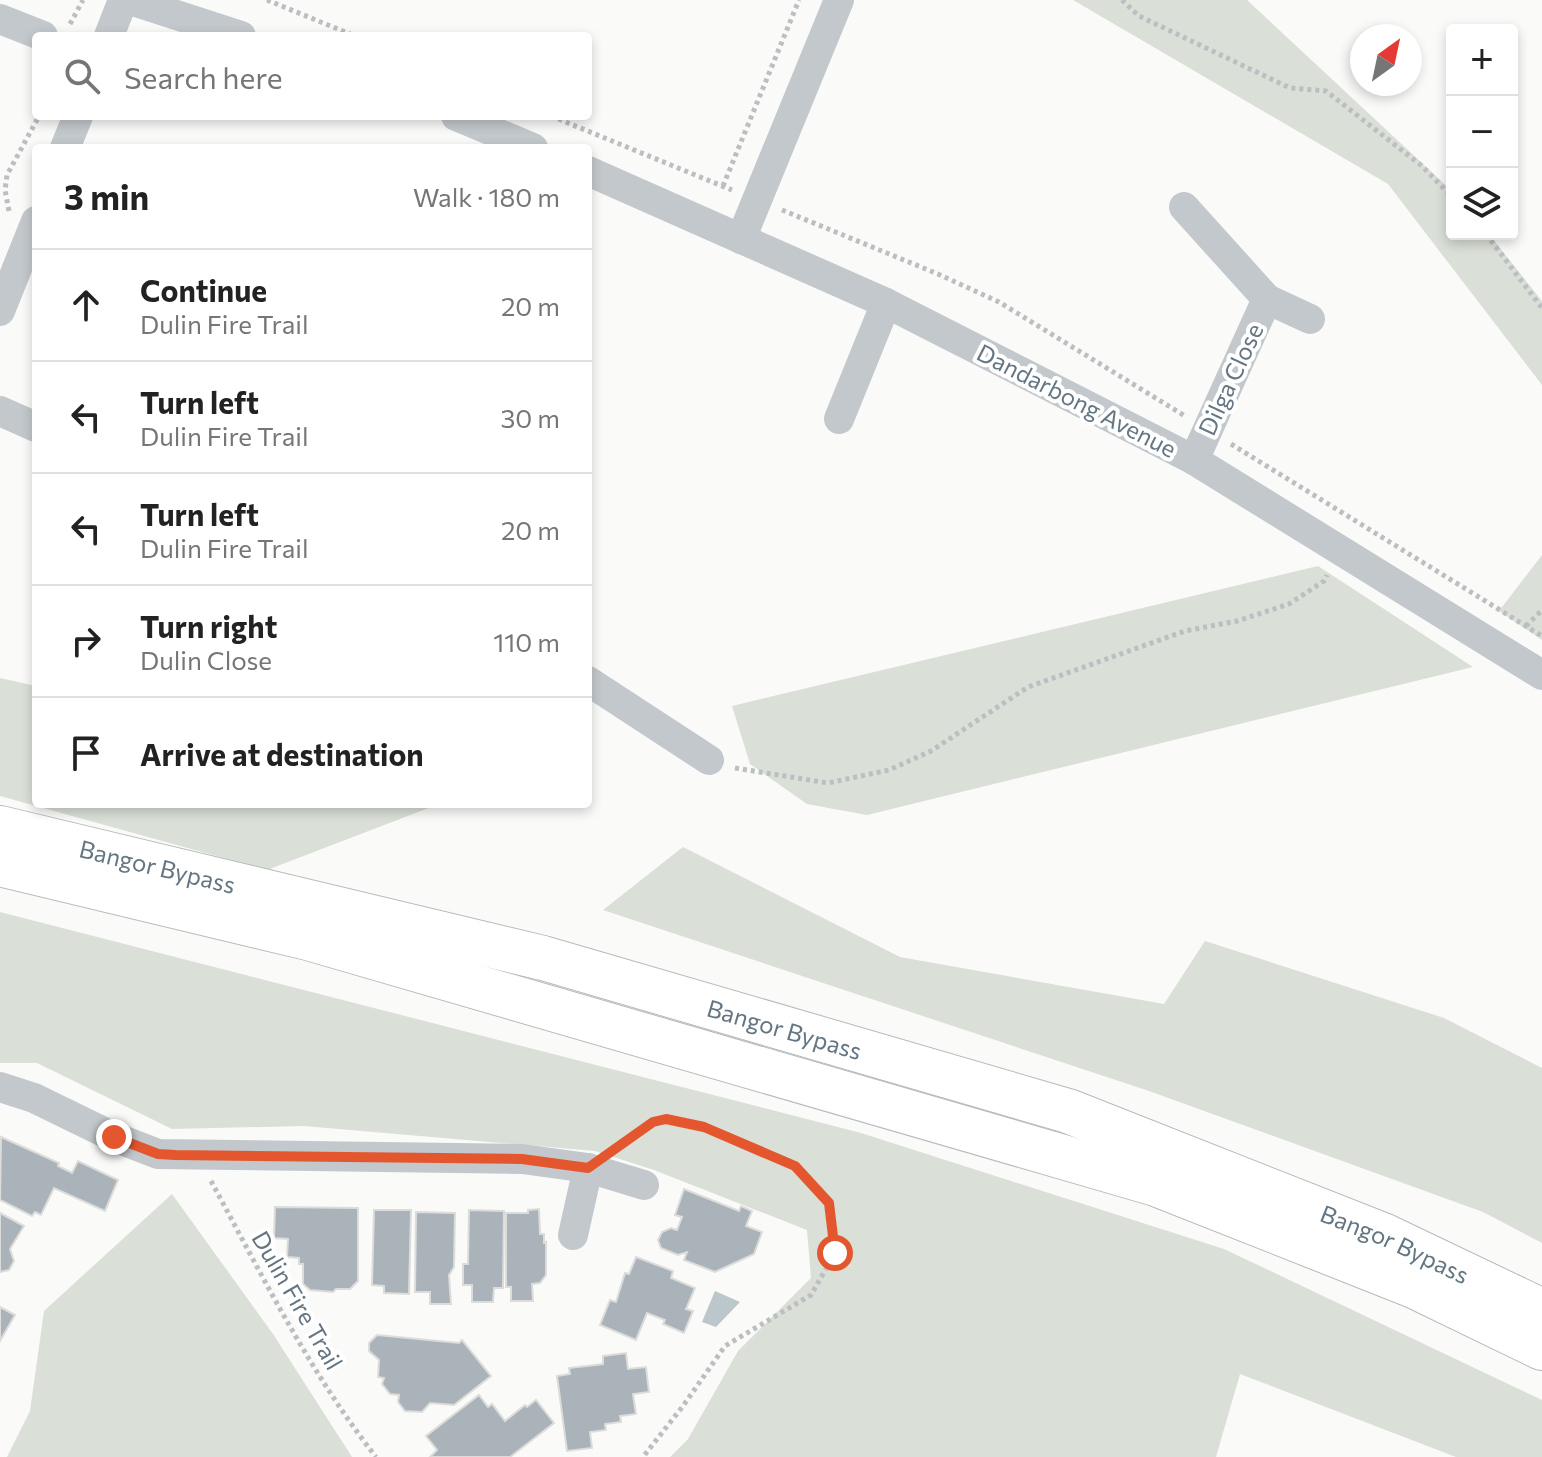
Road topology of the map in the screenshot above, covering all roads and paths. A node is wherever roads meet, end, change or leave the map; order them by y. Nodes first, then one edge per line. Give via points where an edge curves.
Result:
1 (83, 0) edge
2 (123, 0) edge
3 (130, 0) edge
4 (267, 0) edge
5 (799, 0) edge
6 (839, 0) edge
7 (1122, 0) edge
8 (0, 19) edge
9 (56, 31) edge
10 (111, 32) edge
11 (229, 32) edge
12 (345, 32) edge
13 (37, 120) edge
14 (76, 120) edge
15 (466, 120) edge
16 (67, 144) edge
17 (523, 144) edge
18 (592, 173) edge
19 (723, 186) dead end
20 (1446, 191) edge
21 (1184, 207) dead end
22 (23, 219) edge
23 (741, 239) junction
24 (1491, 240) edge
25 (1267, 299) junction
26 (886, 303) junction
27 (1542, 308) edge
28 (0, 311) edge
29 (1310, 319) dead end
30 (0, 411) edge
31 (839, 419) dead end
32 (32, 425) edge
33 (1194, 460) junction
34 (1342, 550) junction
35 (1542, 675) edge
36 (592, 684) edge
37 (709, 760) joint
38 (0, 828) edge
39 (0, 864) edge
40 (0, 1087) edge
41 (197, 1156) junction
42 (588, 1168) junction
43 (644, 1185) dead end
44 (573, 1235) dead end
45 (1542, 1311) edge
46 (1542, 1348) edge
47 (376, 1457) edge
48 (643, 1457) edge

1 - 9 path
2 - 10 street
3 - 11 street
4 - 12 path
5 - 19 path
6 - 23 street
7 - 20 path via 1139,16 1290,88 1326,91
8 - 9 street
13 - 22 path via 7,175 5,190
14 - 16 street
15 - 17 street
18 - 23 street, Dandarbong Avenue
21 - 25 street, Dilga Close
22 - 28 street
23 - 26 street, Dandarbong Avenue
24 - 27 path
25 - 29 street, Dilga Close
25 - 33 street, Dilga Close
26 - 31 street
26 - 33 street, Dandarbong Avenue
30 - 32 street
33 - 34 street, Dandarbong Avenue
34 - 35 street, Dandarbong Avenue
34 - 37 path via 1324,581 1289,604 1185,631 1028,687 931,751 889,770 828,783
36 - 37 street
38 - 45 main road, Bangor Bypass via 543,958 1068,1111 1385,1236
39 - 46 main road, Bangor Bypass via 308,938 1156,1184 1414,1286
40 - 41 street via 158,1154
41 - 42 street via 522,1159
41 - 47 path, Dulin Fire Trail via 288,1322
42 - 43 street
42 - 44 street
42 - 48 path via 653,1122 666,1119 704,1127 795,1166 829,1203 835,1253 811,1295 725,1346

